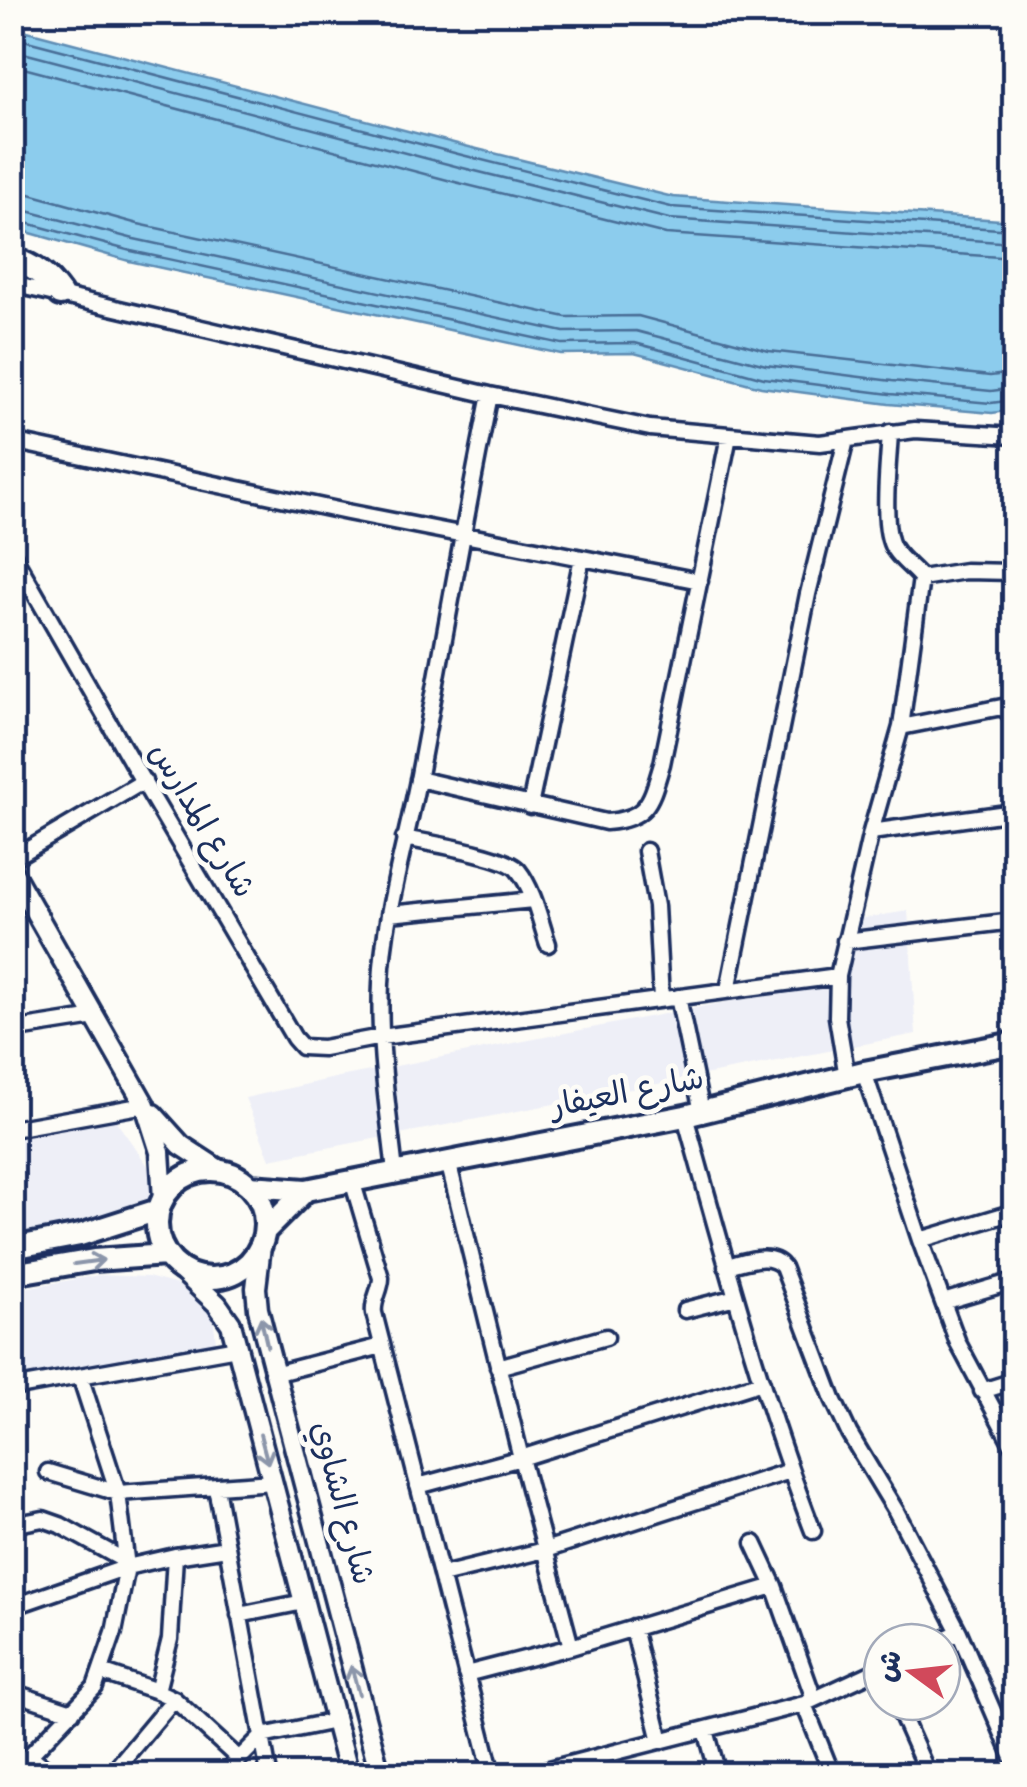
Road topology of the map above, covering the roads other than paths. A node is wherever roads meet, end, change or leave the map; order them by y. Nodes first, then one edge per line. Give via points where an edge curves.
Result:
1 (12, 259) edge
2 (12, 284) edge
3 (60, 294) junction
4 (490, 395) junction
5 (890, 432) junction
6 (728, 436) junction
7 (1014, 436) edge
8 (846, 440) junction
9 (12, 442) edge
10 (461, 535) junction
11 (12, 553) edge
12 (582, 558) junction
13 (1014, 572) edge
14 (921, 578) junction
15 (700, 581) junction
16 (901, 727) junction
17 (1014, 728) edge
18 (418, 779) junction
19 (144, 782) junction
20 (530, 806) junction
21 (1014, 812) edge
22 (871, 832) junction
23 (404, 838) junction
24 (646, 851) dead end
25 (12, 859) edge
26 (12, 871) edge
27 (533, 900) junction
28 (389, 914) junction
29 (1014, 921) edge
30 (845, 941) junction
31 (548, 944) dead end
32 (838, 976) junction
33 (728, 990) junction
34 (678, 997) junction
35 (660, 999) junction
36 (96, 1017) junction
37 (12, 1030) edge
38 (381, 1037) junction
39 (1014, 1043) edge
40 (855, 1075) junction
41 (145, 1105) junction
42 (693, 1114) junction
43 (12, 1129) edge
44 (448, 1161) junction
45 (222, 1170) junction
46 (394, 1172) junction
47 (352, 1180) junction
48 (250, 1186) junction
49 (306, 1190) junction
50 (161, 1205) junction
51 (1014, 1212) edge
52 (263, 1239) junction
53 (920, 1240) junction
54 (12, 1248) edge
55 (174, 1263) junction
56 (726, 1266) junction
57 (12, 1274) edge
58 (1014, 1281) edge
59 (736, 1297) junction
60 (943, 1302) junction
61 (685, 1310) dead end
62 (606, 1337) dead end
63 (382, 1346) junction
64 (237, 1348) junction
65 (498, 1367) junction
66 (274, 1374) junction
67 (80, 1376) junction
68 (1014, 1381) edge
69 (762, 1382) junction
70 (12, 1388) edge
71 (982, 1391) junction
72 (1014, 1448) edge
73 (521, 1458) junction
74 (790, 1471) junction
75 (48, 1472) dead end
76 (273, 1482) junction
77 (418, 1486) junction
78 (216, 1487) junction
79 (118, 1493) junction
80 (12, 1525) edge
81 (812, 1531) dead end
82 (754, 1543) dead end
83 (227, 1548) junction
84 (545, 1550) junction
85 (175, 1556) junction
86 (127, 1565) junction
87 (442, 1575) junction
88 (774, 1586) junction
89 (304, 1602) junction
90 (12, 1607) edge
91 (239, 1615) junction
92 (954, 1622) edge
93 (632, 1628) junction
94 (962, 1638) edge
95 (570, 1647) junction
96 (101, 1672) junction
97 (466, 1674) junction
98 (862, 1678) edge
99 (157, 1690) junction
100 (12, 1692) edge
101 (174, 1699) junction
102 (809, 1701) junction
103 (72, 1712) junction
104 (335, 1722) junction
105 (905, 1722) edge
106 (706, 1730) junction
107 (1008, 1730) edge
108 (262, 1736) junction
109 (661, 1741) junction
110 (30, 1754) junction
111 (238, 1758) junction
112 (1014, 1760) edge
113 (12, 1774) edge
114 (53, 1774) edge
115 (111, 1774) edge
116 (224, 1774) edge
117 (269, 1774) edge
118 (349, 1774) edge
119 (380, 1774) edge
120 (492, 1774) edge
121 (530, 1774) edge
122 (718, 1774) edge
123 (832, 1774) edge
124 (928, 1774) edge

1 - 3 main road via 42,273
2 - 3 street
3 - 4 street
4 - 6 street via 621,423
4 - 10 street
5 - 7 street
5 - 8 street
5 - 14 street via 889,540
6 - 8 street
6 - 15 street
8 - 33 street
9 - 10 street
10 - 12 street
10 - 18 street
11 - 19 street, شارع المدارس
12 - 15 street
12 - 20 street
13 - 14 street
14 - 16 street
15 - 20 street via 648,802 625,821 606,822
16 - 17 street via 1002,708
16 - 22 street
18 - 20 street
18 - 23 street
19 - 25 street
19 - 38 street, شارع المدارس via 302,1047
21 - 22 street
22 - 30 street
23 - 27 street via 510,863
23 - 28 street
24 - 35 street
26 - 36 street
27 - 28 street
27 - 31 street
28 - 38 street
29 - 30 street
30 - 32 street
32 - 33 street
32 - 40 street via 837,1017
33 - 34 street
34 - 35 street
34 - 42 street
35 - 38 street
36 - 37 street
36 - 41 street
38 - 46 street
39 - 40 main road, شارع العيفار
40 - 42 main road, شارع العيفار
40 - 53 street
41 - 43 street
41 - 45 street via 181,1145
41 - 50 street via 160,1152
42 - 44 main road, شارع العيفار
42 - 56 street
44 - 46 main road, شارع العيفار
44 - 65 street
45 - 48 main road
45 - 50 main road via 188,1175
46 - 47 main road, شارع العيفار
47 - 49 main road, شارع العيفار
47 - 63 street via 381,1278 373,1308
48 - 49 main road, شارع العيفار
48 - 52 main road via 265,1215
49 - 52 main road
50 - 54 main road via 80,1235
50 - 55 main road via 159,1241
51 - 53 street
52 - 55 main road via 250,1262 217,1278 198,1278
66 -> 52 street, شارع الشاوي via 256,1288
53 - 60 street
57 -> 55 main road via 94,1260
55 - 64 street, شارع الشاوي via 217,1304
56 - 59 street
56 - 92 street via 768,1258 783,1267 841,1416
58 - 60 street
59 - 61 street
59 - 69 street
60 - 71 street
62 - 65 street
63 - 66 street
63 - 77 street
64 - 67 street
64 -> 76 street, شارع الشاوي
65 - 73 street
119 -> 66 street, شارع الشاوي
67 - 70 street
67 - 79 street
68 - 71 street
69 - 73 street
69 - 74 street
71 - 72 street
73 - 77 street
73 - 84 street
74 - 81 street
74 - 84 street
75 - 79 street
76 - 78 street
76 - 89 street, شارع الشاوي
77 - 87 street
78 - 79 street
78 - 83 street
79 - 86 street
80 - 86 street via 44,1519
82 - 88 street
83 - 85 street
83 - 91 street
84 - 87 street
84 - 95 street
85 - 86 street
85 - 99 street via 170,1638
86 - 90 street
86 - 96 street
87 - 97 street
88 - 93 street
88 - 102 street
89 - 91 street
89 - 104 street, شارع الشاوي
91 - 108 street
93 - 95 street
93 - 109 street
94 - 107 street
95 - 97 street
96 - 99 street
96 - 103 street
97 - 120 street
98 - 102 street
99 - 101 street
100 - 103 street
101 - 111 street
101 - 115 street
102 - 106 street
102 - 123 street
103 - 110 street
104 - 108 street
104 - 118 street, شارع الشاوي
105 - 124 street
106 - 109 street
106 - 122 street
107 - 112 street
108 - 111 street
108 - 117 street
109 - 121 street
110 - 113 street
110 - 114 street
111 - 116 street

